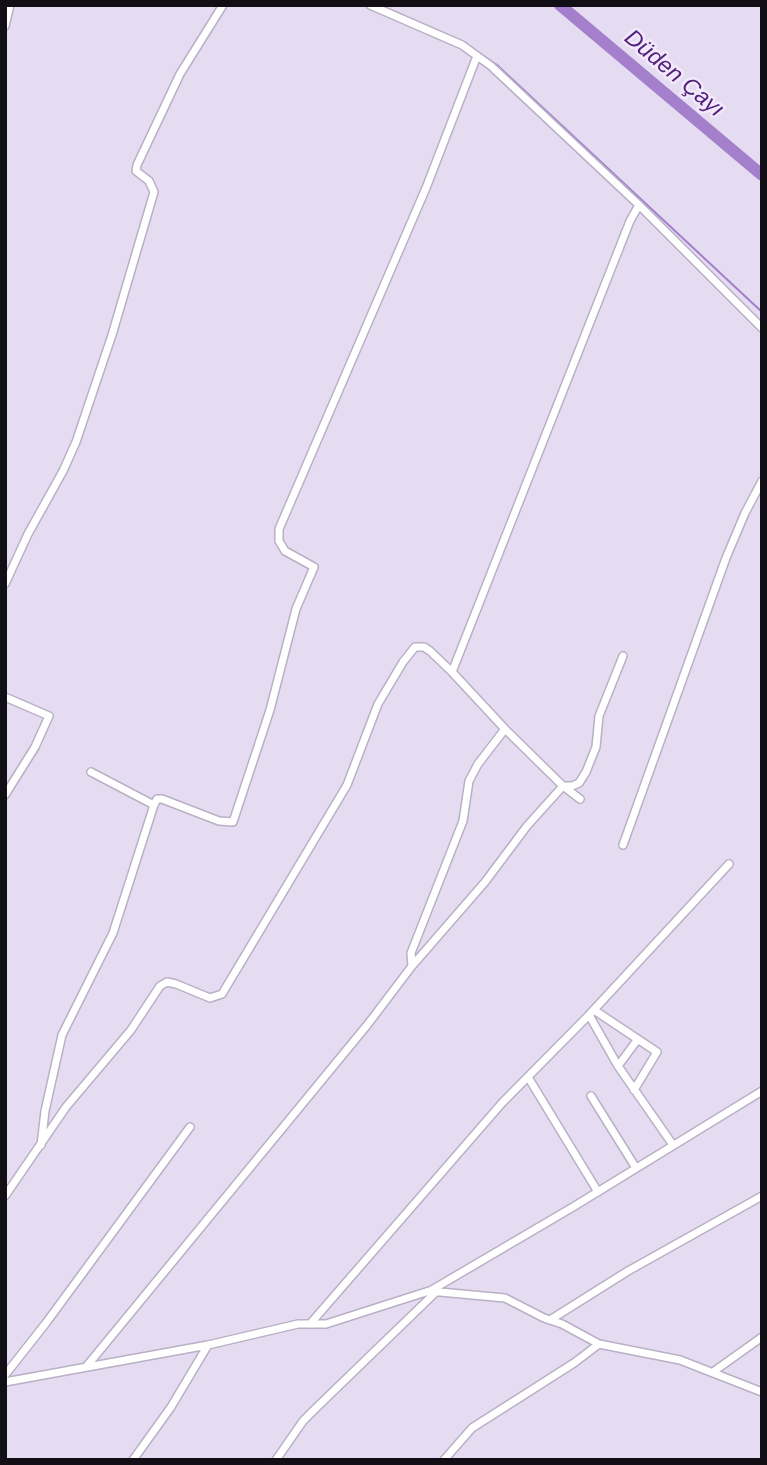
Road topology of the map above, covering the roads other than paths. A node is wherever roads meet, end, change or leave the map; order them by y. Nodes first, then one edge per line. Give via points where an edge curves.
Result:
1 (10, 5) edge
2 (223, 5) edge
3 (370, 5) edge
4 (5, 26) edge
5 (477, 56) junction
6 (639, 205) junction
7 (762, 328) edge
8 (762, 481) edge
9 (5, 584) edge
10 (624, 656) dead end
11 (452, 672) junction
12 (5, 697) edge
13 (505, 729) junction
14 (91, 772) dead end
15 (563, 786) junction
16 (5, 794) edge
17 (580, 799) dead end
18 (153, 805) junction
19 (623, 845) dead end
20 (729, 864) dead end
21 (412, 966) junction
22 (591, 1013) junction
23 (638, 1039) junction
24 (618, 1066) junction
25 (528, 1077) junction
26 (634, 1090) junction
27 (762, 1091) edge
28 (591, 1096) dead end
29 (190, 1127) dead end
30 (41, 1145) junction
31 (673, 1145) junction
32 (636, 1168) junction
33 (598, 1192) junction
34 (5, 1196) edge
35 (762, 1196) edge
36 (433, 1291) junction
37 (550, 1320) junction
38 (310, 1324) junction
39 (762, 1336) edge
40 (599, 1344) junction
41 (208, 1345) junction
42 (86, 1367) junction
43 (713, 1372) junction
44 (5, 1375) edge
45 (5, 1382) edge
46 (762, 1392) edge
47 (133, 1460) edge
48 (276, 1460) edge
49 (443, 1460) edge

1 - 4 street
2 - 9 street via 180,74 136,164 136,171 149,181 153,192 111,335 76,442
3 - 5 street
5 - 6 street
5 - 18 street via 426,188 279,529 285,551 314,567 299,601 233,822 162,799
6 - 7 street
6 - 11 street
8 - 19 street via 726,558
10 - 15 street via 599,716 596,747 586,772 579,783
11 - 13 street
11 - 30 street via 430,650 415,647 378,704 347,785 222,994 210,998 176,984 160,986
12 - 16 street via 49,716
13 - 15 street
13 - 21 street via 469,782 463,821 411,953
14 - 18 street
15 - 17 street
15 - 21 street
18 - 30 street via 113,933 62,1035
20 - 22 street
21 - 42 street
22 - 23 street
22 - 24 street
22 - 25 street
23 - 24 street
23 - 26 street via 657,1052
24 - 26 street
25 - 33 street
25 - 38 street
26 - 31 street
27 - 31 street
28 - 32 street
29 - 44 street
30 - 34 street
31 - 32 street
32 - 33 street
33 - 36 street
35 - 37 street via 628,1270
36 - 37 street via 505,1298
36 - 38 street via 326,1324
36 - 48 street via 316,1408
37 - 40 street
38 - 41 street
39 - 43 street
40 - 43 street via 680,1360
40 - 49 street via 472,1428
41 - 42 street
41 - 47 street
42 - 45 street
43 - 46 street

